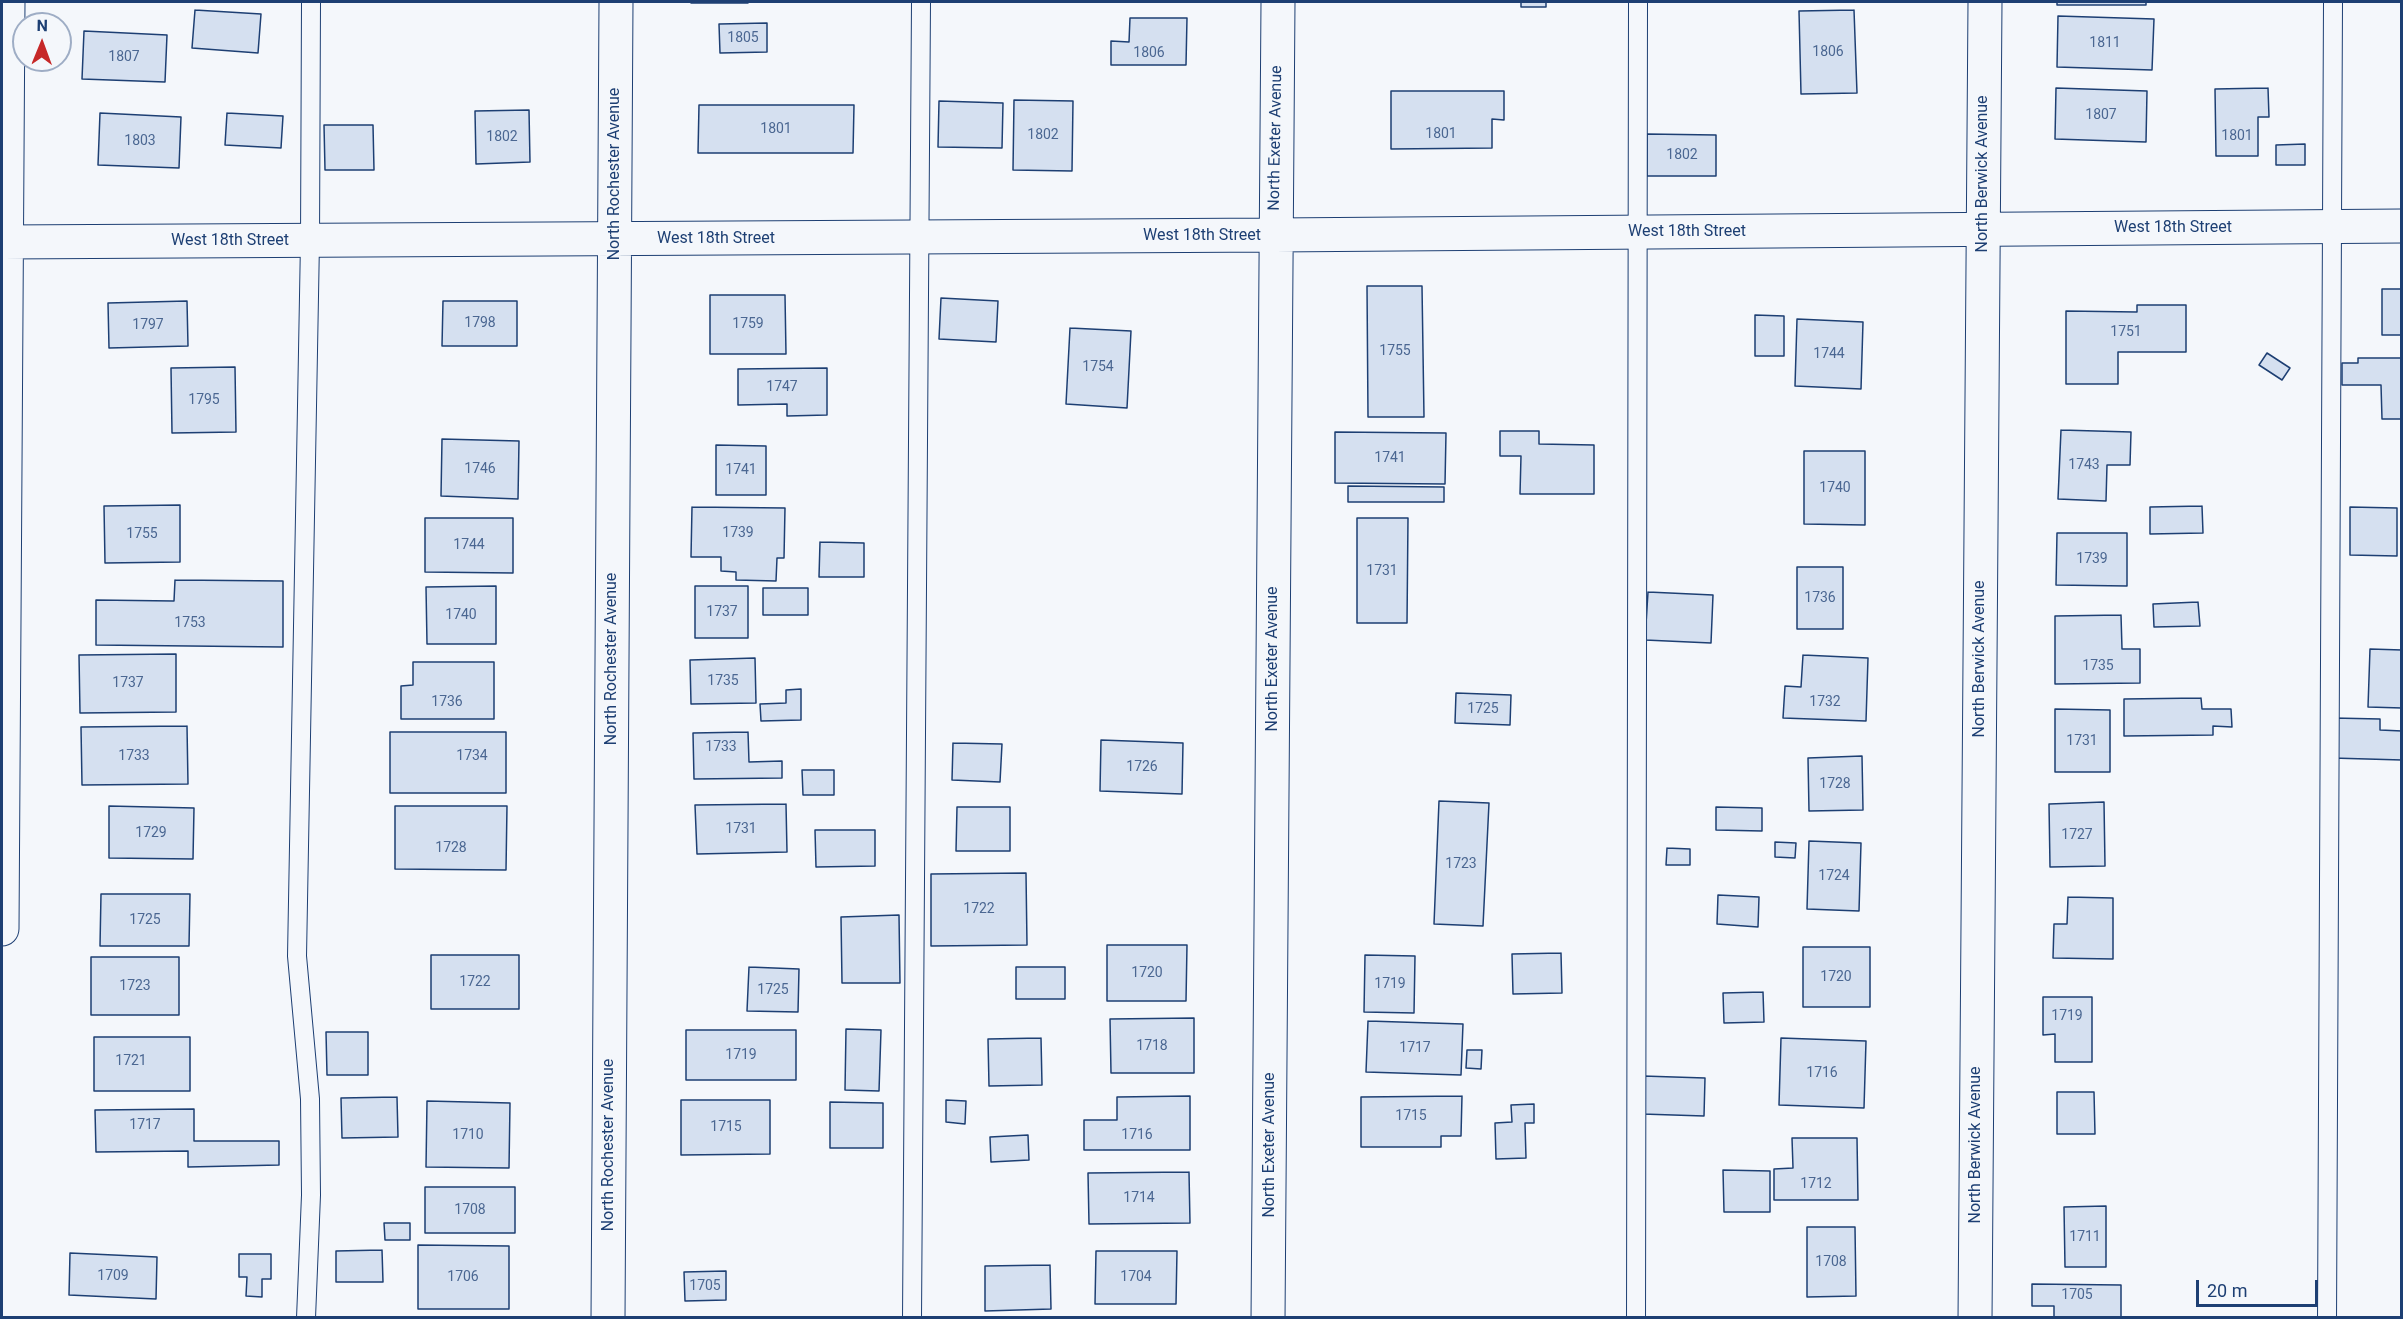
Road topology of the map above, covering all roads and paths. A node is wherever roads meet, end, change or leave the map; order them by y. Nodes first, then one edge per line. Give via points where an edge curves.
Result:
1 (8, 2) edge
2 (311, 2) edge
3 (616, 2) edge
4 (921, 2) edge
5 (1278, 2) edge
6 (1638, 2) edge
7 (1985, 2) edge
8 (2333, 2) edge
9 (2402, 226) edge
10 (2331, 227) junction
11 (1983, 230) junction
12 (1637, 232) junction
13 (1275, 236) junction
14 (919, 237) junction
15 (615, 239) junction
16 (310, 241) junction
17 (4, 242) edge
18 (2, 929) edge
19 (306, 1317) edge
20 (608, 1317) edge
21 (912, 1317) edge
22 (1269, 1317) edge
23 (1636, 1317) edge
24 (1975, 1317) edge
25 (2327, 1317) edge

1 - 17 street
2 - 16 lane
3 - 15 street, North Rochester Avenue
4 - 14 lane
5 - 13 street, North Exeter Avenue
6 - 12 lane
7 - 11 street, North Berwick Avenue
8 - 10 lane
9 - 10 street, West 18th Street
10 - 11 street, West 18th Street
10 - 25 lane
11 - 12 street, West 18th Street
11 - 24 street, North Berwick Avenue
12 - 13 street, West 18th Street
12 - 23 lane
13 - 14 street, West 18th Street
13 - 22 street, North Exeter Avenue
14 - 15 street, West 18th Street
14 - 21 lane
15 - 16 street, West 18th Street
15 - 20 street, North Rochester Avenue
16 - 17 street, West 18th Street
16 - 19 lane via 297,956 310,1099
17 - 18 street

